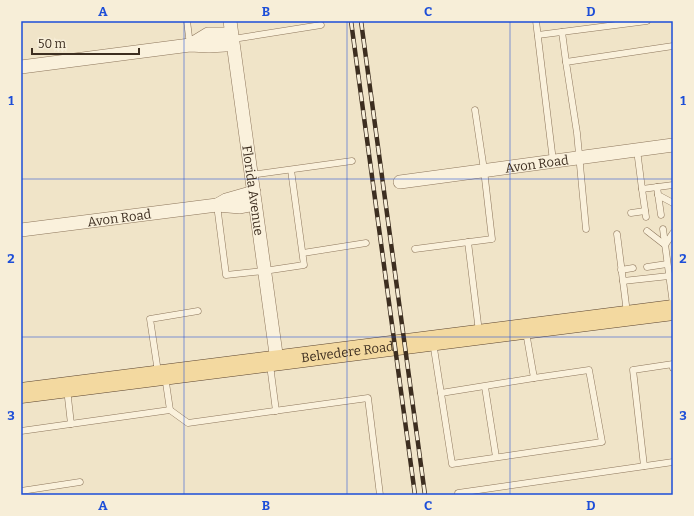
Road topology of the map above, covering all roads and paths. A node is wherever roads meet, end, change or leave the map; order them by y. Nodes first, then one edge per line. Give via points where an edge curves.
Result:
1 (187, 21) edge
2 (230, 21) edge
3 (536, 21) edge
4 (648, 21) edge
5 (321, 25) dead end
6 (562, 32) junction
7 (538, 36) junction
8 (233, 39) junction
9 (190, 45) junction
10 (673, 46) edge
11 (566, 62) junction
12 (21, 66) edge
13 (475, 110) dead end
14 (673, 145) edge
15 (637, 150) junction
16 (579, 157) junction
17 (352, 161) dead end
18 (553, 161) junction
19 (291, 170) junction
20 (484, 170) junction
21 (251, 174) junction
22 (400, 182) dead end
23 (673, 185) edge
24 (657, 187) junction
25 (642, 189) junction
26 (658, 195) junction
27 (254, 198) junction
28 (673, 203) edge
29 (217, 205) junction
30 (630, 213) dead end
31 (661, 215) dead end
32 (586, 229) dead end
33 (662, 229) dead end
34 (21, 230) edge
35 (647, 231) dead end
36 (673, 233) edge
37 (617, 234) dead end
38 (468, 242) junction
39 (366, 244) dead end
40 (665, 245) junction
41 (415, 249) dead end
42 (673, 251) edge
43 (666, 252) junction
44 (303, 253) junction
45 (667, 264) junction
46 (647, 267) dead end
47 (633, 268) dead end
48 (621, 270) junction
49 (264, 271) junction
50 (669, 276) junction
51 (623, 281) junction
52 (673, 304) edge
53 (673, 310) edge
54 (198, 311) dead end
55 (627, 315) junction
56 (526, 328) junction
57 (480, 334) junction
58 (433, 340) junction
59 (273, 361) junction
60 (673, 368) edge
61 (162, 375) junction
62 (534, 378) junction
63 (67, 387) junction
64 (485, 387) junction
65 (21, 392) edge
66 (441, 393) junction
67 (170, 410) junction
68 (276, 411) junction
69 (71, 424) junction
70 (21, 431) edge
71 (496, 457) junction
72 (673, 462) edge
73 (644, 466) junction
74 (80, 482) dead end
75 (44, 487) junction
76 (21, 491) edge
77 (45, 495) edge
78 (380, 495) edge
79 (458, 495) edge

1 - 9 lane
2 - 8 street, Florida Avenue
3 - 7 lane
4 - 6 lane
5 - 8 lane
6 - 7 lane
6 - 11 lane
7 - 18 lane
8 - 9 street via 228,34 208,34
8 - 21 street, Florida Avenue
9 - 12 street
10 - 11 lane
11 - 16 lane
13 - 20 lane
14 - 15 street, Avon Road
15 - 16 street, Avon Road
15 - 25 lane
16 - 18 street, Avon Road
16 - 32 lane
17 - 19 lane
18 - 20 street, Avon Road
19 - 21 lane
19 - 44 lane
20 - 22 street, Avon Road
20 - 38 lane via 492,239
21 - 27 street, Florida Avenue
23 - 24 lane
24 - 25 lane
24 - 26 lane
25 - 30 lane via 645,214
26 - 28 lane
26 - 31 lane
27 - 29 street, Avon Road via 226,200
27 - 49 street, Florida Avenue
29 - 34 street, Avon Road
29 - 49 lane via 226,275
33 - 40 lane
35 - 40 lane
36 - 40 lane
37 - 48 lane
38 - 41 lane
38 - 57 lane
39 - 44 lane
40 - 43 lane
42 - 43 lane
43 - 45 lane
44 - 49 lane via 304,265
45 - 46 lane
45 - 50 lane
47 - 48 lane
48 - 51 lane
49 - 59 street, Florida Avenue
50 - 51 lane
50 - 52 lane
51 - 55 lane
53 - 55 main road, Belvedere Road
54 - 61 lane via 150,319
55 - 56 main road, Belvedere Road
56 - 57 main road, Belvedere Road
56 - 62 lane
57 - 58 main road, Belvedere Road
58 - 59 main road, Belvedere Road
58 - 66 lane
59 - 61 main road, Belvedere Road
59 - 68 lane
60 - 73 lane via 673,364 633,370
61 - 63 main road, Belvedere Road
61 - 67 lane
62 - 64 lane
62 - 71 lane via 589,370 602,442
63 - 65 main road, Belvedere Road
63 - 69 lane
64 - 66 lane
64 - 71 lane
66 - 71 lane via 452,464
67 - 68 lane via 188,423
67 - 69 lane
68 - 78 lane via 368,398
69 - 70 lane
72 - 73 lane
73 - 79 lane
74 - 75 lane
75 - 76 lane
75 - 77 lane

